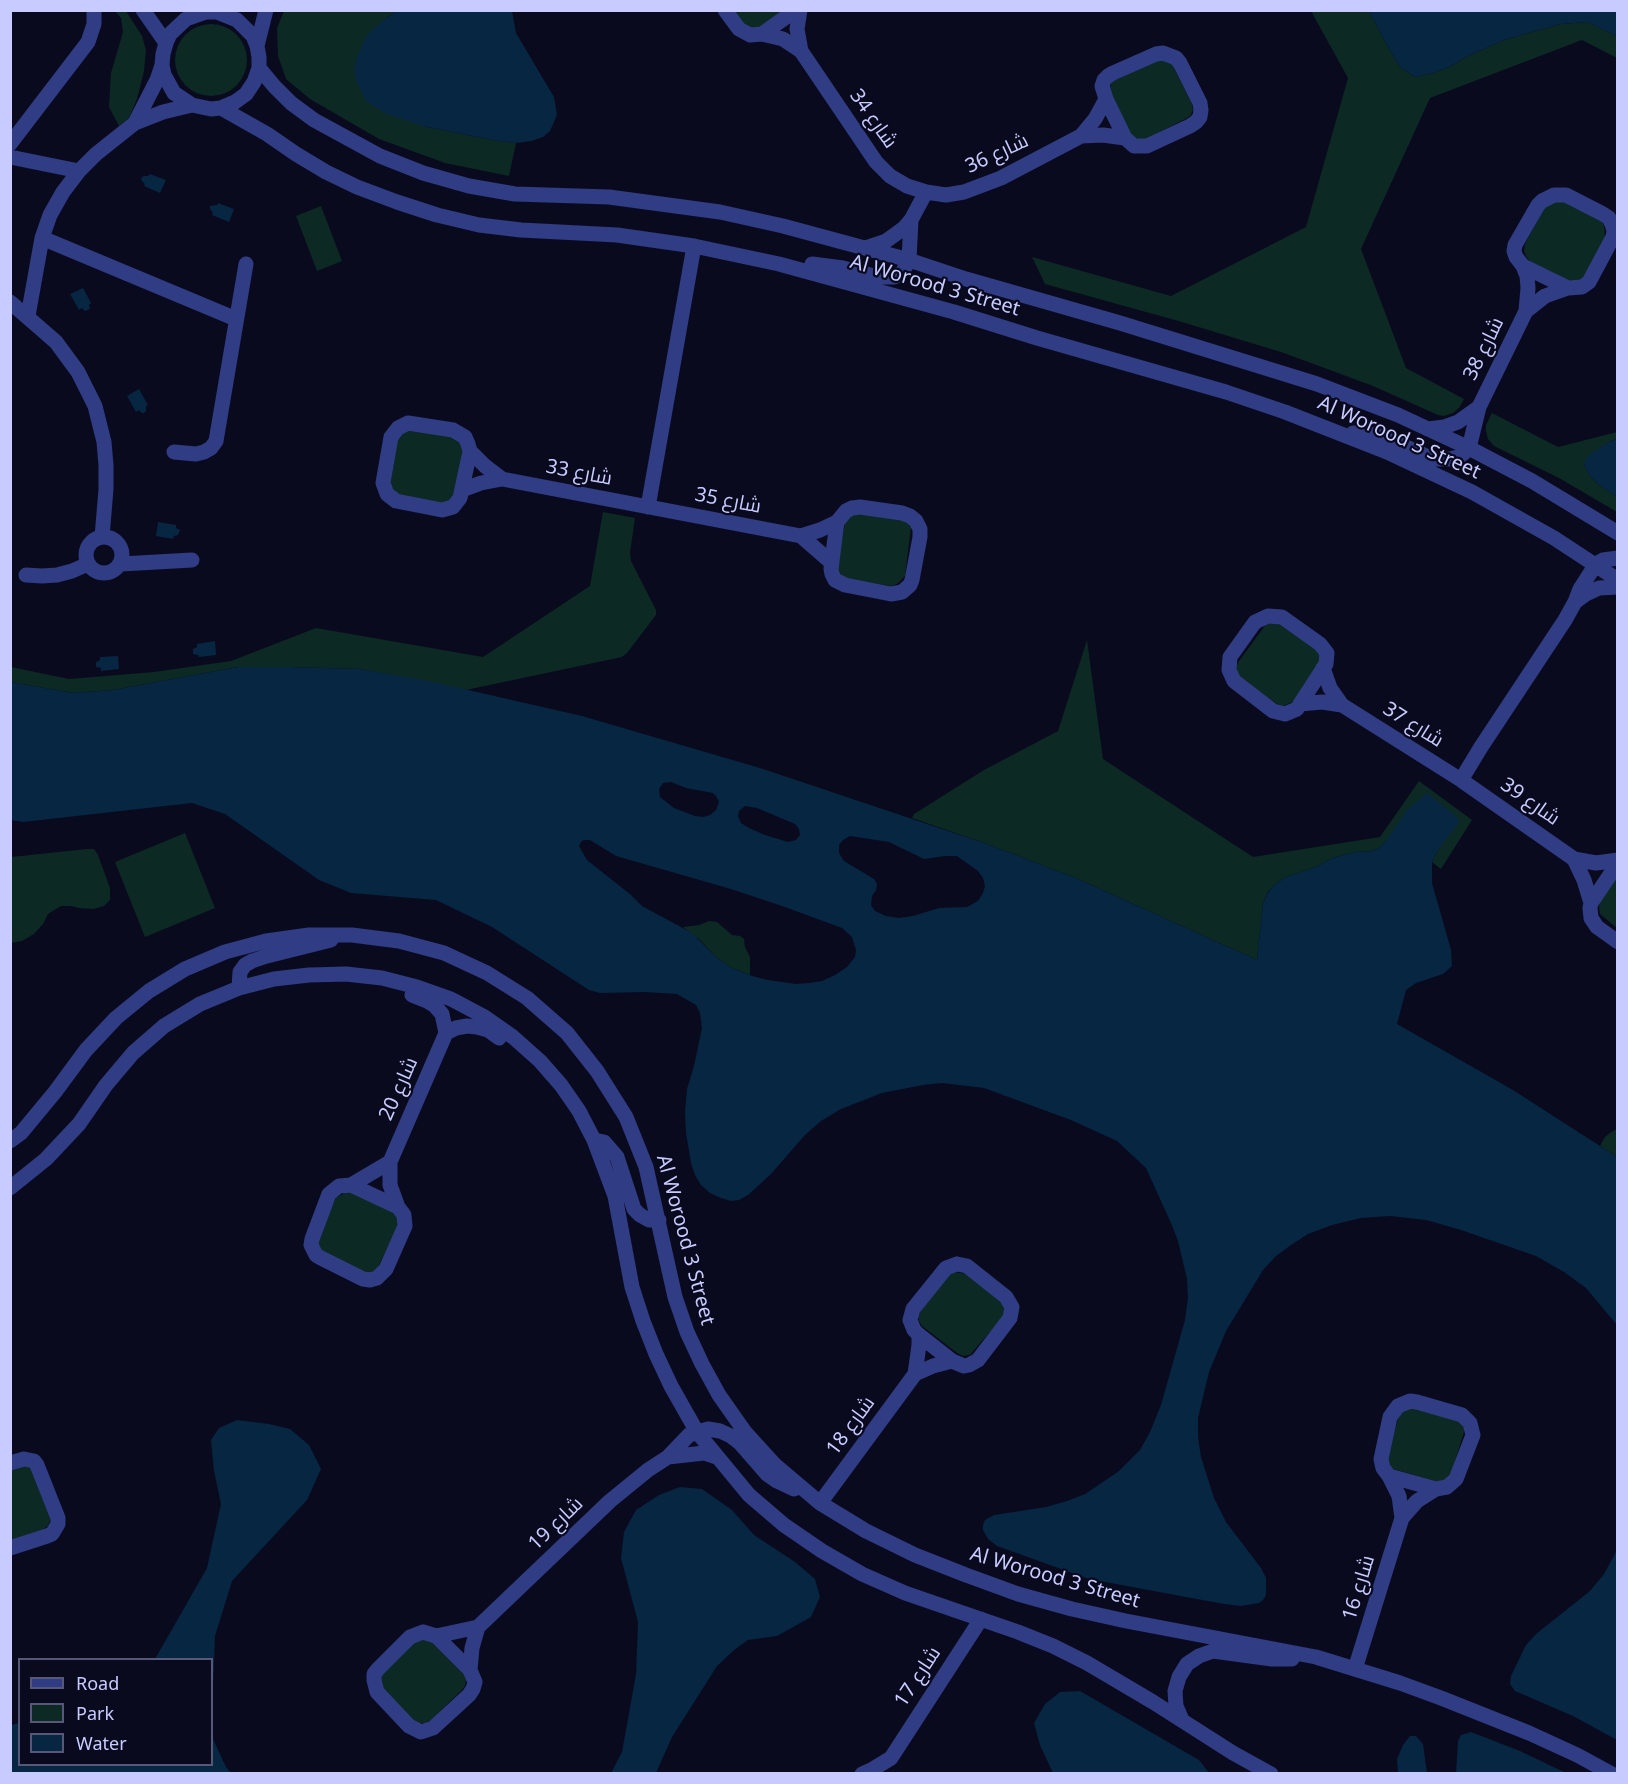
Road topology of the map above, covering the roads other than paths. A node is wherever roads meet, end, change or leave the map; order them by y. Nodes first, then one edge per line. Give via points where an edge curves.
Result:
1 (143, 10) edge
2 (266, 10) edge
3 (725, 10) edge
4 (798, 10) edge
5 (94, 11) edge
6 (205, 11) edge
7 (232, 13) edge
8 (762, 34) junction
9 (166, 43) junction
10 (257, 46) junction
11 (801, 51) junction
12 (162, 65) junction
13 (259, 68) junction
14 (1106, 99) junction
15 (192, 105) junction
16 (221, 108) junction
17 (135, 123) junction
18 (1081, 136) junction
19 (1125, 138) junction
20 (10, 144) edge
21 (10, 157) edge
22 (79, 171) junction
23 (926, 192) junction
24 (911, 220) junction
25 (42, 238) junction
26 (694, 246) junction
27 (865, 249) junction
28 (909, 260) junction
29 (246, 264) dead end
30 (779, 264) junction
31 (1523, 266) junction
32 (1568, 288) junction
33 (10, 302) edge
34 (1526, 310) junction
35 (28, 316) junction
36 (236, 320) junction
37 (1479, 406) junction
38 (1428, 429) junction
39 (1344, 434) junction
40 (1469, 448) junction
41 (470, 451) junction
42 (174, 453) dead end
43 (502, 479) junction
44 (462, 490) junction
45 (648, 507) junction
46 (837, 522) junction
47 (1617, 533) edge
48 (801, 536) junction
49 (102, 537) junction
50 (1617, 558) edge
51 (192, 560) dead end
52 (832, 563) junction
53 (88, 564) junction
54 (121, 564) junction
55 (1596, 564) junction
56 (26, 575) dead end
57 (1617, 580) edge
58 (1617, 587) edge
59 (1575, 602) junction
60 (1323, 668) junction
61 (1300, 704) junction
62 (1342, 705) junction
63 (1461, 780) junction
64 (1574, 859) junction
65 (1617, 861) edge
66 (1591, 903) junction
67 (352, 935) junction
68 (1617, 942) edge
69 (346, 974) junction
70 (238, 988) junction
71 (446, 1033) junction
72 (561, 1084) junction
73 (594, 1140) junction
74 (10, 1141) edge
75 (390, 1162) junction
76 (351, 1185) junction
77 (10, 1188) edge
78 (398, 1207) junction
79 (659, 1220) junction
80 (919, 1335) junction
81 (952, 1361) junction
82 (915, 1374) junction
83 (697, 1432) junction
84 (668, 1457) junction
85 (716, 1457) junction
86 (15, 1458) edge
87 (1389, 1476) junction
88 (1436, 1489) junction
89 (814, 1498) junction
90 (1402, 1518) junction
91 (10, 1548) edge
92 (981, 1619) junction
93 (478, 1627) junction
94 (436, 1636) junction
95 (1316, 1657) junction
96 (1355, 1669) junction
97 (470, 1670) junction
98 (1182, 1720) junction
99 (891, 1758) junction
100 (862, 1773) edge
101 (889, 1773) edge
102 (1270, 1773) edge
103 (1612, 1773) edge

1 - 9 street
2 - 10 street
3 - 8 street, شارع 34 via 744,33
4 - 8 street, شارع 34
4 - 11 street, شارع 34
5 - 20 street via 88,42
6 - 7 street
6 - 9 street via 177,25
7 - 10 street
8 - 11 street, شارع 34 via 783,39
9 - 12 street
10 - 13 street
11 - 23 street, شارع 34 via 876,162 890,176
12 - 15 street via 174,93
12 - 17 street
13 - 16 street via 246,94
13 - 27 street, Al Worood 3 Street via 314,120 380,156 423,173 515,194 609,197 720,212
14 - 18 street, شارع 36
14 - 19 street
14 - 19 street, شارع 36 via 1102,86 1108,76 1163,53 1180,63 1200,103 1200,117 1190,126 1141,147
15 - 16 street
15 - 17 street
16 - 26 street, Al Worood 3 Street via 326,172 438,215 479,225 608,234
17 - 22 street
18 - 19 street, شارع 36
18 - 23 street, شارع 36 via 983,186 946,195
21 - 22 street
22 - 25 street via 50,215
23 - 24 street
24 - 27 street via 886,241
24 - 28 street
25 - 35 street
25 - 36 street
26 - 30 street, Al Worood 3 Street
26 - 45 street
27 - 28 street, Al Worood 3 Street
28 - 30 street via 902,273 886,278 826,266
28 - 38 street, Al Worood 3 Street via 1268,368
29 - 36 street
30 - 39 street, Al Worood 3 Street via 1226,392
31 - 32 street
31 - 32 street, شارع 38 via 1516,257 1515,245 1538,205 1554,195 1566,195 1609,218 1614,231 1588,282 1577,289
31 - 34 street, شارع 38 via 1528,288
32 - 34 street, شارع 38 via 1545,296
33 - 35 street
34 - 37 street, شارع 38
35 - 49 street via 56,342 78,372 95,406 106,465
36 - 42 street via 216,441 204,452
37 - 38 street via 1458,422
37 - 40 street, شارع 38
38 - 40 street, Al Worood 3 Street
39 - 40 street via 1384,436 1422,455 1442,460 1458,457
39 - 55 street, Al Worood 3 Street via 1472,492
40 - 47 street, Al Worood 3 Street
41 - 43 street, شارع 33
41 - 44 street
41 - 44 street, شارع 33 via 460,433 414,423 398,428 391,437 383,483 391,499 448,510 458,503
43 - 44 street, شارع 33
43 - 45 street, شارع 33
45 - 48 street, شارع 35
46 - 48 street
46 - 52 street
46 - 52 street via 852,508 902,513 916,521 920,537 910,585 897,594 840,583 832,574
48 - 52 street
49 - 53 street via 95,539 87,550
49 - 54 street via 120,545
50 - 55 street
51 - 54 street
53 - 54 street via 104,574
53 - 56 street via 57,575
55 - 57 street, Al Worood 3 Street
55 - 59 street
58 - 59 street via 1599,588
59 - 63 street
60 - 61 street
60 - 61 street, شارع 37 via 1327,658 1324,648 1275,616 1256,622 1230,657 1229,670 1234,681 1273,711 1285,714
60 - 62 street, شارع 37
61 - 62 street, شارع 37
62 - 63 street, شارع 37
63 - 64 street, شارع 39
64 - 65 street, شارع 39
64 - 66 street
65 - 66 street, شارع 39
66 - 68 street via 1594,923
67 - 70 street via 252,961 240,972
67 - 74 street, Al Worood 3 Street via 266,941 185,969 116,1018 21,1133
67 - 79 street, Al Worood 3 Street via 399,941 444,953 527,998 567,1033 626,1117 646,1167
69 - 70 street via 283,978
69 - 71 street via 427,1001 442,1014
69 - 72 street via 382,978 451,999 513,1037
70 - 77 street via 191,1009 133,1053 79,1124 46,1159
71 - 72 street via 467,1026 488,1030
71 - 75 street, شارع 20
72 - 73 street
73 - 79 street via 604,1142 617,1158 634,1209 649,1220
73 - 83 street via 615,1196 643,1321 671,1386
75 - 76 street, شارع 20
75 - 78 street, شارع 20 via 390,1185
76 - 78 street
76 - 78 street, شارع 20 via 339,1186 329,1194 311,1245 316,1255 363,1279 377,1278 386,1269 405,1226
79 - 89 street, Al Worood 3 Street via 687,1332 719,1395 775,1465
80 - 81 street
80 - 81 street, شارع 18 via 910,1320 913,1309 946,1268 967,1266 1010,1302 1012,1313 978,1360 964,1366
80 - 82 street, شارع 18
81 - 82 street, شارع 18
82 - 89 street, شارع 18
83 - 84 street, شارع 19
83 - 85 street
83 - 89 street via 708,1429 731,1436 767,1474
84 - 85 street, شارع 19 via 704,1453
84 - 93 street, شارع 19 via 634,1480
85 - 92 street via 749,1495 822,1551 905,1593
86 - 91 street via 34,1461 40,1469 58,1524 52,1534
87 - 88 street
87 - 88 street, شارع 16 via 1381,1459 1390,1417 1398,1406 1417,1402 1462,1415 1473,1429 1456,1479 1447,1487
87 - 90 street, شارع 16 via 1400,1496
88 - 90 street, شارع 16 via 1417,1501
89 - 95 street, Al Worood 3 Street via 866,1531 915,1555 1018,1594 1126,1621
90 - 96 street, شارع 16
92 - 98 street via 1087,1663
92 - 99 street, شارع 17
93 - 94 street
93 - 97 street
94 - 97 street
94 - 97 street via 423,1632 410,1637 374,1674 377,1692 409,1726 414,1730 433,1728 469,1695 475,1682
95 - 96 street, Al Worood 3 Street
95 - 98 street via 1272,1659 1213,1651 1198,1656 1187,1664 1175,1691
96 - 103 street, Al Worood 3 Street via 1421,1690 1529,1733
98 - 102 street
99 - 100 street, شارع 17
99 - 101 street, شارع 17

